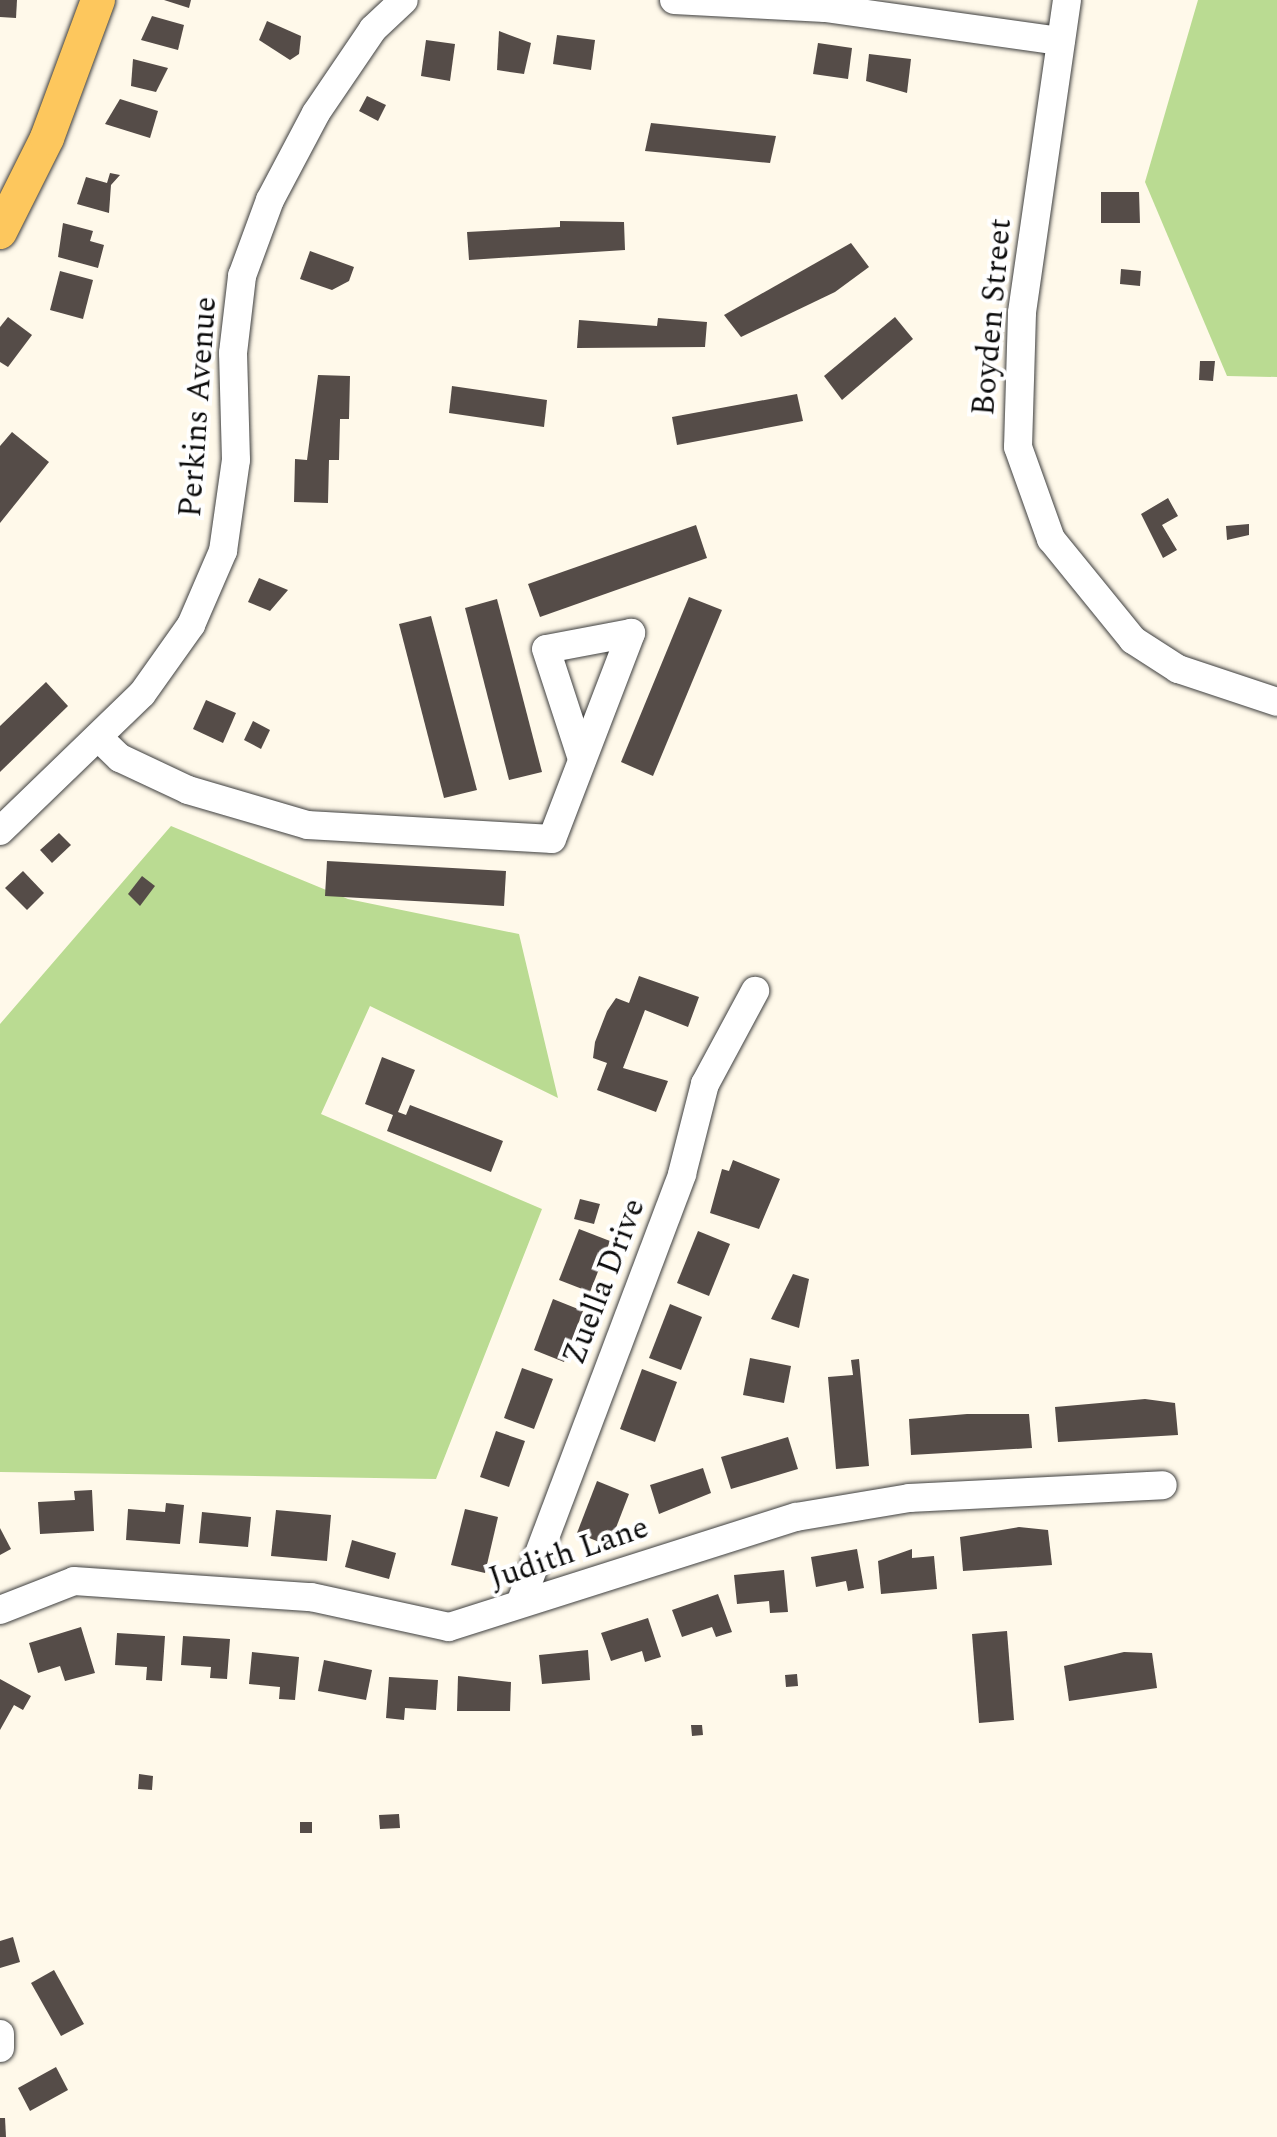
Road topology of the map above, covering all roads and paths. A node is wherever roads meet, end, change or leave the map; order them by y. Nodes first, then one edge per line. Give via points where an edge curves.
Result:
1 (98, 0) edge
2 (404, 0) edge
3 (674, 0) edge
4 (1067, 0) edge
5 (775, 2) edge
6 (1061, 41) junction
7 (0, 232) edge
8 (1277, 702) edge
9 (98, 737) junction
10 (582, 759) dead end
11 (0, 831) edge
12 (755, 991) dead end
13 (1163, 1485) dead end
14 (521, 1601) junction
15 (0, 1610) edge
16 (0, 2034) edge
17 (0, 2048) edge

1 - 7 main road via 47,138
2 - 9 street, Perkins Avenue via 373,29 316,113 270,200 242,276 233,353 236,460 223,551 191,625 142,694
3 - 5 street
4 - 6 street, Boyden Street
5 - 6 street
6 - 8 street, Boyden Street via 1022,313 1018,447 1051,539 1133,640 1178,669
9 - 10 street via 120,758 188,790 308,825 552,839
9 - 11 street, Perkins Avenue
12 - 14 street, Zuella Drive via 705,1084 682,1174
13 - 14 street, Judith Lane via 909,1498 796,1517
14 - 15 street, Judith Lane via 498,1615 449,1627 311,1597 74,1581
16 - 17 street

